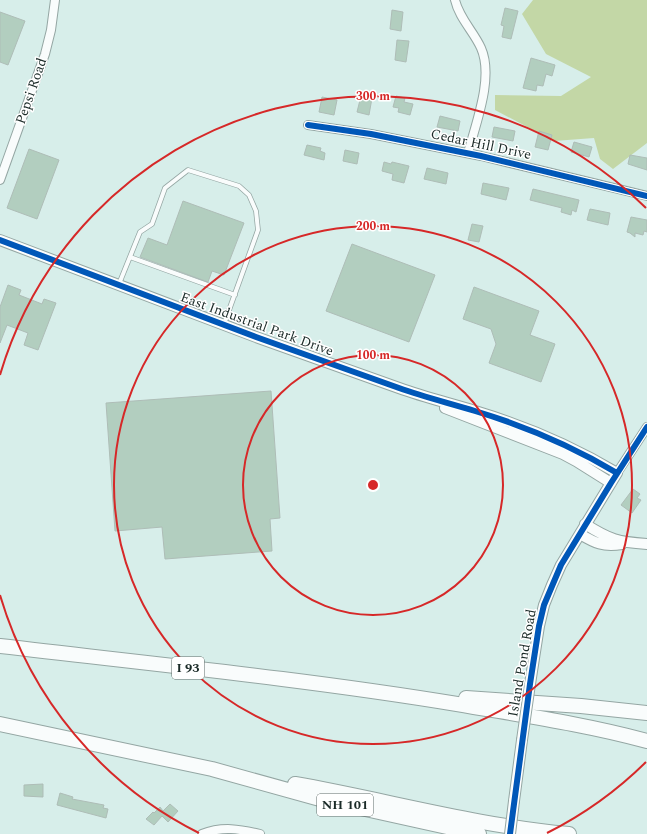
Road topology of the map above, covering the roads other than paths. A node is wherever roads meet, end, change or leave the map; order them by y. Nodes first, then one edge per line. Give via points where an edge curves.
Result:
1 (55, 0) edge
2 (455, 0) edge
3 (308, 125) dead end
4 (468, 153) junction
5 (0, 180) edge
6 (647, 196) edge
7 (0, 240) edge
8 (130, 257) junction
9 (119, 284) junction
10 (234, 295) junction
11 (224, 324) junction
12 (420, 396) junction
13 (647, 427) edge
14 (617, 473) junction
15 (611, 483) junction
16 (585, 524) junction
17 (580, 534) junction
18 (626, 543) junction
19 (647, 544) edge
20 (0, 646) edge
21 (376, 691) junction
22 (647, 713) edge
23 (0, 724) edge
24 (647, 741) edge
25 (212, 769) junction
26 (202, 834) edge
27 (260, 834) edge
28 (479, 834) edge
29 (510, 834) edge
30 (569, 834) edge

1 - 5 street, Pepsi Road via 45,54
2 - 4 street via 481,48 486,67 485,88
3 - 4 street, Cedar Hill Drive
4 - 6 street, Cedar Hill Drive
7 - 9 street, East Industrial Park Drive
8 - 9 lane
8 - 10 lane
8 - 10 lane via 140,232 152,224 165,188 188,170 239,186 249,195 256,211 258,230
9 - 11 street, East Industrial Park Drive
10 - 11 lane
11 - 12 street, East Industrial Park Drive
12 - 14 street, East Industrial Park Drive via 474,410 531,431 576,450
12 - 15 street, East Industrial Park Drive via 562,454
13 - 14 street, Island Pond Road
14 - 15 street, Island Pond Road
15 - 16 street, Island Pond Road
16 - 17 street, Island Pond Road
16 - 18 street via 604,536
17 - 18 street via 605,546
17 - 29 street, Island Pond Road, bridge via 561,565 544,605 539,626
18 - 19 street
20 - 21 highway, I 93
21 - 22 highway, I 93
21 - 24 highway via 579,724
23 - 25 highway
25 - 28 highway, NH 101 via 320,799
25 - 30 highway via 481,822 532,831
26 - 27 street via 230,828

